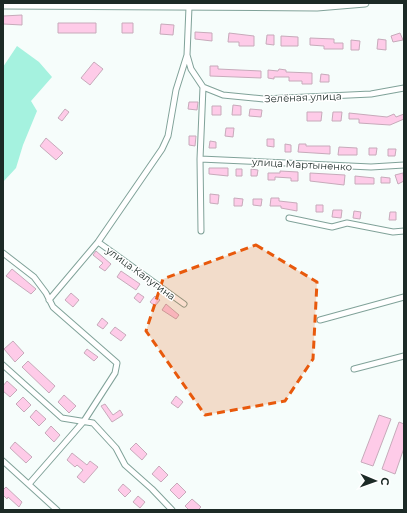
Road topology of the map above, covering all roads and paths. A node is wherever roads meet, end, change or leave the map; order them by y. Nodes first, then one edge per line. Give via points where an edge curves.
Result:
1 (365, 3) edge
2 (3, 4) edge
3 (189, 7) junction
4 (188, 54) junction
5 (203, 87) junction
6 (404, 88) edge
7 (200, 159) junction
8 (404, 165) edge
9 (289, 218) dead end
10 (201, 231) dead end
11 (404, 231) edge
12 (98, 242) junction
13 (3, 253) edge
14 (404, 297) edge
15 (49, 300) junction
16 (184, 304) dead end
17 (320, 320) dead end
18 (404, 356) edge
19 (3, 365) edge
20 (354, 369) dead end
21 (84, 421) junction
22 (3, 461) edge
23 (29, 484) junction
24 (57, 510) edge
25 (172, 510) edge

1 - 3 main road via 317,7
2 - 3 main road
3 - 4 street
4 - 5 street via 191,70
4 - 12 street via 176,90 168,136 162,149
5 - 6 street, Зелёная улица via 223,95 264,99 371,94
5 - 7 street
7 - 8 street, улица Мартыненко via 371,167
7 - 10 street
9 - 11 street via 332,227 347,223 393,232
12 - 15 street
12 - 16 street, улица Калугина
13 - 15 street via 34,277
14 - 17 street
15 - 21 street via 118,363 115,373
18 - 20 street
19 - 21 street via 62,418
21 - 23 street
21 - 25 street via 93,423 102,431 116,448 125,465 152,488
22 - 23 street
23 - 24 street

